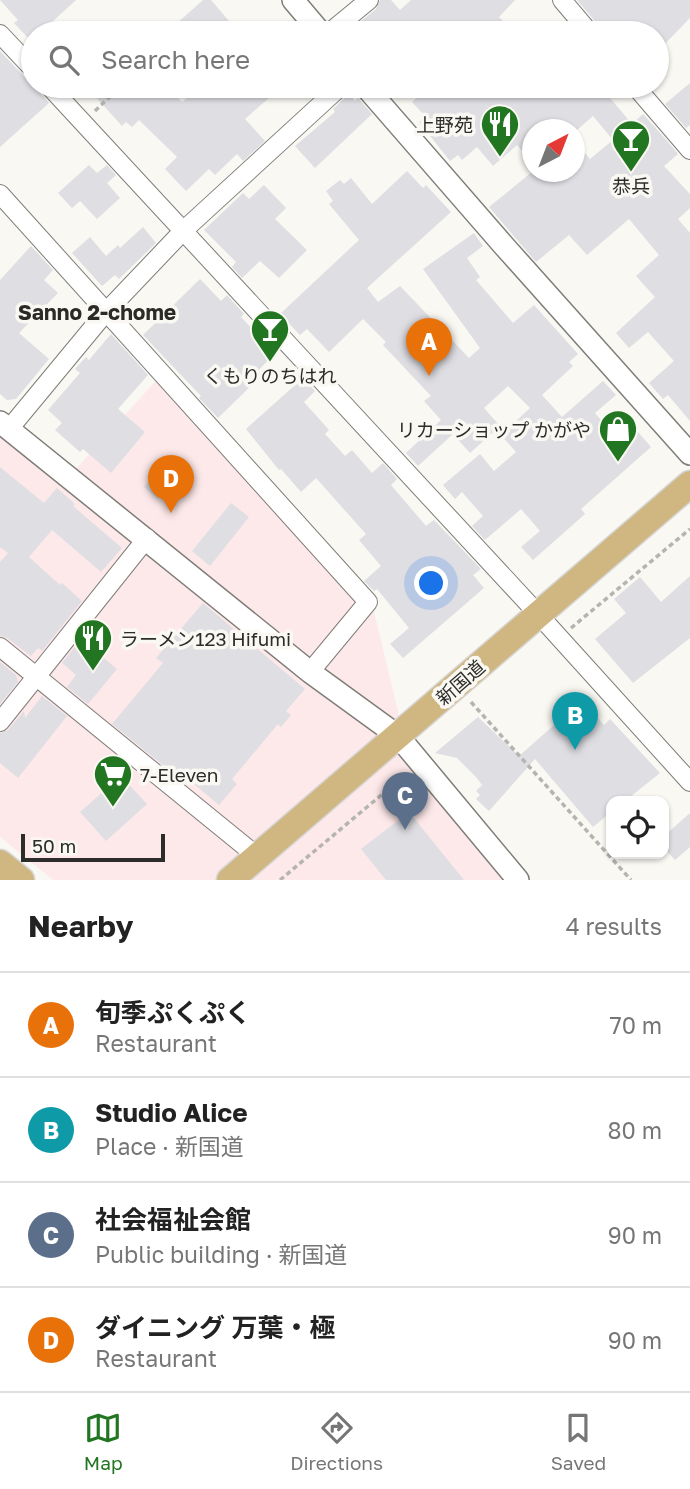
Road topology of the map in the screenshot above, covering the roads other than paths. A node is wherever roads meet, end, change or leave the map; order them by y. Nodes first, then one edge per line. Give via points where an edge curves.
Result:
1 (293, 0) edge
2 (369, 0) edge
3 (562, 0) edge
4 (310, 21) edge
5 (344, 21) edge
6 (580, 21) edge
7 (0, 34) edge
8 (21, 56) edge
9 (60, 98) edge
10 (328, 98) edge
11 (375, 98) edge
12 (645, 98) edge
13 (690, 150) edge
14 (0, 194) edge
15 (184, 230) junction
16 (105, 313) junction
17 (4, 425) edge
18 (690, 454) edge
19 (690, 484) edge
20 (147, 538) junction
21 (538, 614) junction
22 (0, 647) edge
23 (310, 672) junction
24 (36, 677) junction
25 (0, 722) edge
26 (398, 736) junction
27 (690, 782) edge
28 (258, 857) junction
29 (0, 863) edge
30 (21, 880) edge
31 (230, 880) edge
32 (518, 880) edge

1 - 4 street
2 - 5 street
3 - 6 street
7 - 8 street
9 - 15 street
10 - 15 street
11 - 18 street
12 - 13 street
14 - 16 street
15 - 16 street
15 - 21 street
16 - 17 street
16 - 23 street via 368,602
17 - 20 street
19 - 21 main road, 新国道
20 - 23 street
20 - 24 street
21 - 26 main road, 新国道
21 - 27 street
22 - 24 street
23 - 26 street
24 - 25 street
24 - 28 street
26 - 28 main road, 新国道
26 - 32 street
28 - 31 main road, 新国道
29 - 30 main road

